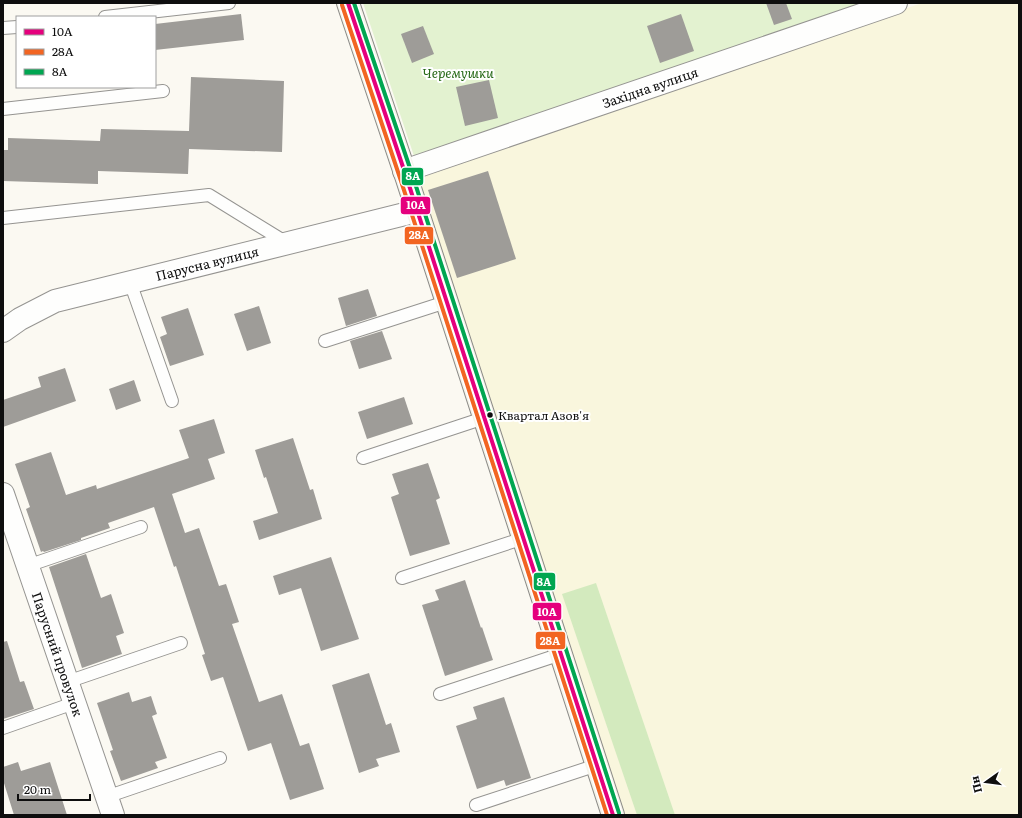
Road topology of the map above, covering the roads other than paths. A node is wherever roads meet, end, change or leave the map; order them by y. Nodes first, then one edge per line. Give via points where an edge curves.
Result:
1 (229, 3) edge
2 (348, 3) edge
3 (896, 3) edge
4 (113, 16) edge
5 (16, 27) edge
6 (3, 28) edge
7 (163, 91) dead end
8 (3, 108) edge
9 (404, 171) junction
10 (417, 210) junction
11 (3, 218) edge
12 (287, 243) junction
13 (130, 282) junction
14 (446, 302) junction
15 (3, 331) edge
16 (324, 341) dead end
17 (172, 401) dead end
18 (484, 418) junction
19 (363, 458) dead end
20 (3, 494) edge
21 (142, 527) dead end
22 (524, 538) junction
23 (27, 566) junction
24 (402, 578) dead end
25 (181, 643) dead end
26 (561, 654) junction
27 (67, 682) junction
28 (440, 694) dead end
29 (74, 703) junction
30 (3, 728) edge
31 (220, 758) dead end
32 (597, 765) junction
33 (476, 805) dead end
34 (110, 806) edge
35 (613, 815) edge

1 - 4 lane
2 - 9 street
3 - 9 street, Західна вулиця
5 - 6 lane
7 - 8 lane
9 - 10 street
10 - 12 street, Парусна вулиця
10 - 14 street
11 - 12 lane via 209,195
12 - 13 street, Парусна вулиця
13 - 15 street, Парусна вулиця via 55,301
13 - 17 lane
14 - 16 lane
14 - 18 street
18 - 19 lane
18 - 22 street
20 - 23 street, Парусний провулок
21 - 23 lane
22 - 24 lane
22 - 26 street
23 - 27 street, Парусний провулок
25 - 27 lane
26 - 28 lane
26 - 32 street
27 - 29 street, Парусний провулок
29 - 30 lane
29 - 34 street, Парусний провулок
31 - 34 lane
32 - 33 lane
32 - 35 street

